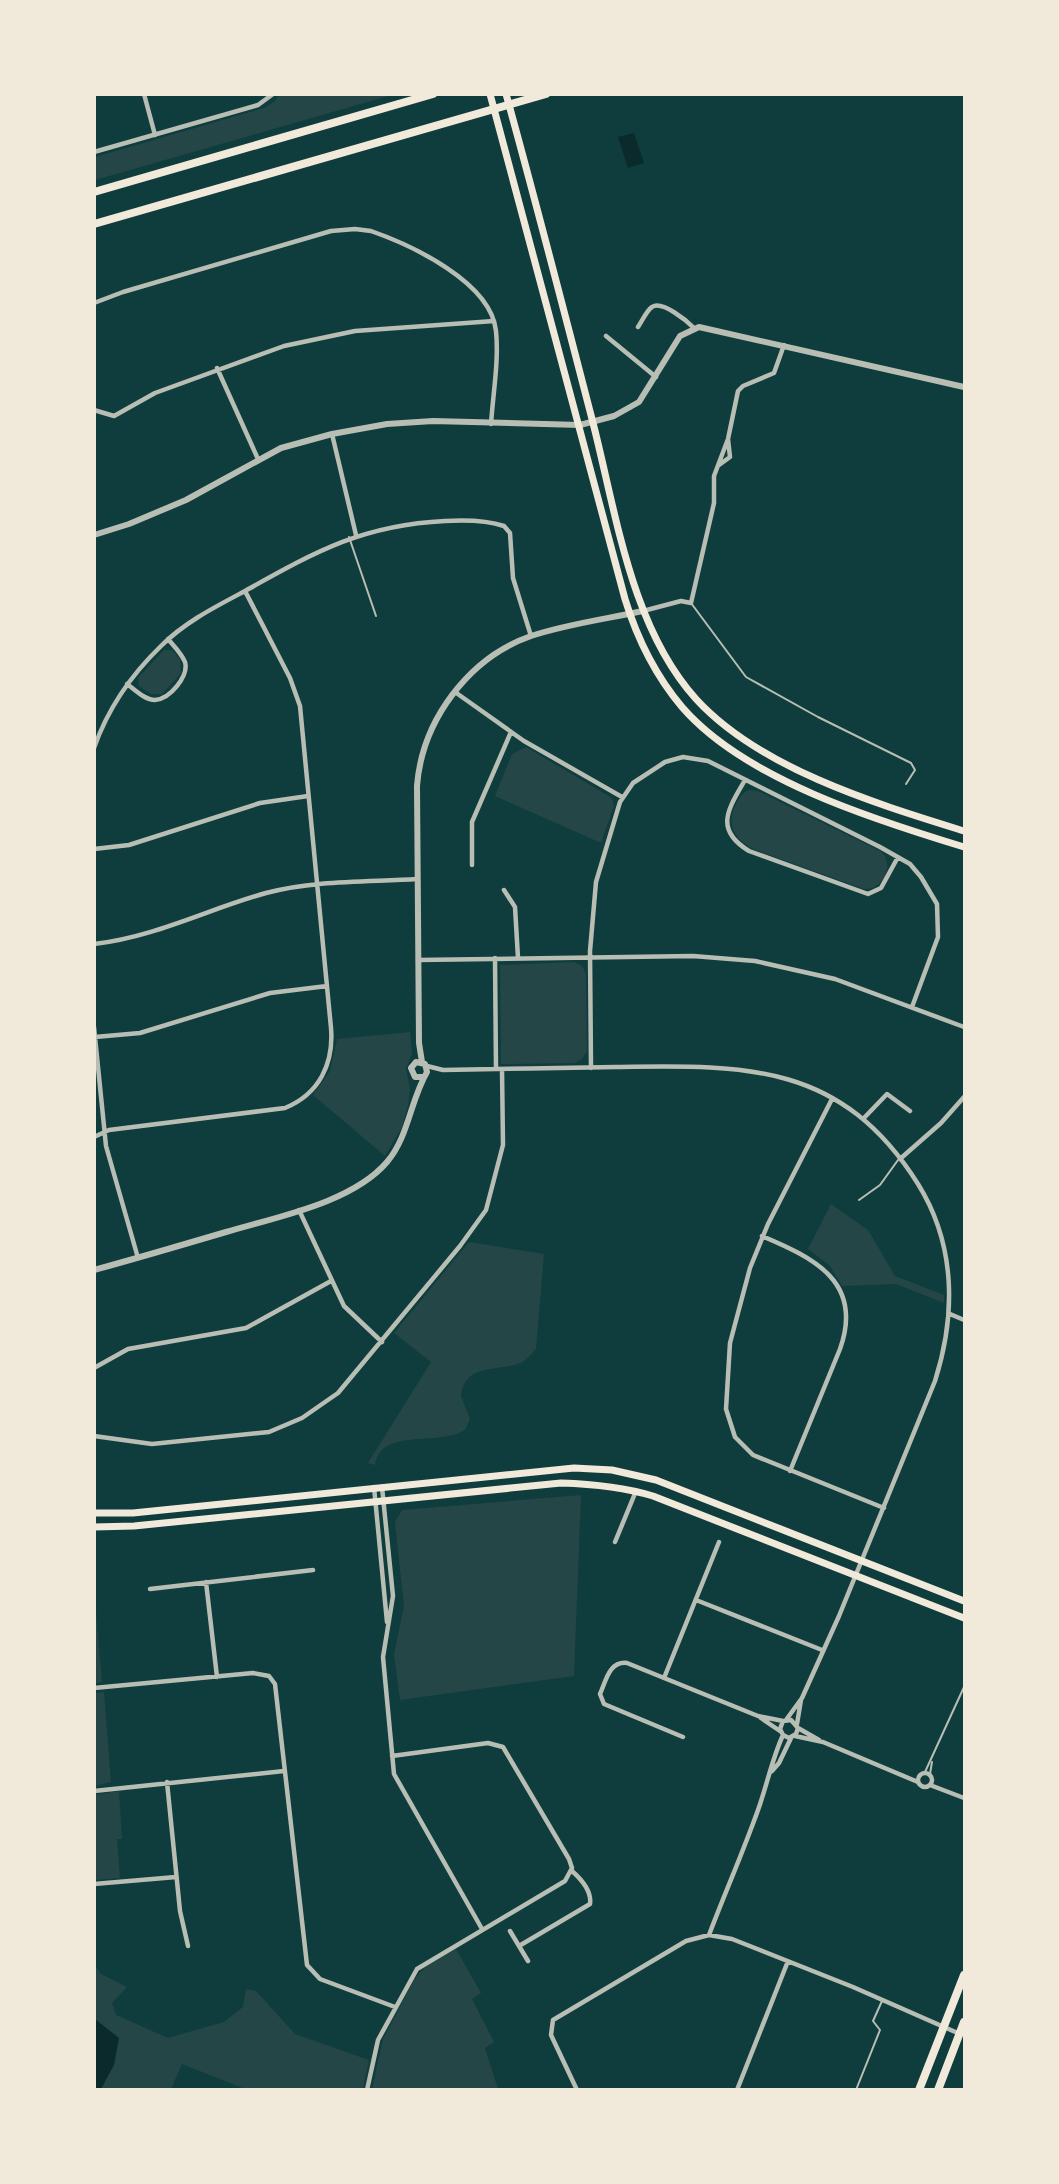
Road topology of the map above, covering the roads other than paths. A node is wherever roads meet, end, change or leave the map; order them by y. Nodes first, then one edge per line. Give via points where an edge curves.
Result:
1 (144, 94) edge
2 (273, 94) edge
3 (433, 94) edge
4 (490, 94) edge
5 (506, 94) edge
6 (546, 94) edge
7 (155, 135) junction
8 (94, 152) edge
9 (94, 192) edge
10 (94, 224) edge
11 (94, 303) edge
12 (494, 321) junction
13 (638, 327) dead end
14 (694, 328) junction
15 (606, 336) dead end
16 (784, 345) junction
17 (218, 368) junction
18 (656, 377) junction
19 (964, 387) edge
20 (94, 410) edge
21 (593, 423) junction
22 (491, 424) junction
23 (580, 425) junction
24 (332, 434) junction
25 (728, 439) junction
26 (258, 459) junction
27 (719, 465) junction
28 (94, 535) edge
29 (356, 535) junction
30 (350, 537) junction
31 (244, 591) junction
32 (691, 603) junction
33 (643, 611) junction
34 (629, 614) junction
35 (376, 616) dead end
36 (531, 636) junction
37 (168, 639) junction
38 (127, 684) junction
39 (455, 692) junction
40 (511, 732) junction
41 (94, 748) edge
42 (745, 780) junction
43 (906, 784) dead end
44 (308, 796) junction
45 (622, 797) junction
46 (964, 831) edge
47 (964, 847) edge
48 (94, 849) edge
49 (898, 857) junction
50 (472, 865) dead end
51 (417, 879) junction
52 (318, 886) junction
53 (504, 891) dead end
54 (94, 944) edge
55 (590, 957) junction
56 (495, 958) junction
57 (518, 958) junction
58 (418, 960) junction
59 (327, 986) junction
60 (912, 1007) junction
61 (94, 1027) edge
62 (964, 1027) edge
63 (95, 1037) edge
64 (419, 1043) junction
65 (414, 1064) junction
66 (424, 1064) junction
67 (591, 1068) junction
68 (499, 1069) junction
69 (443, 1070) junction
70 (413, 1075) junction
71 (424, 1076) junction
72 (416, 1095) junction
73 (964, 1097) edge
74 (832, 1099) junction
75 (910, 1111) dead end
76 (863, 1119) junction
77 (104, 1133) junction
78 (94, 1137) edge
79 (900, 1159) junction
80 (859, 1200) dead end
81 (299, 1210) junction
82 (762, 1236) junction
83 (138, 1258) junction
84 (94, 1270) edge
85 (331, 1281) junction
86 (950, 1314) junction
87 (964, 1320) edge
88 (382, 1342) junction
89 (94, 1368) edge
90 (94, 1436) edge
91 (790, 1471) junction
92 (378, 1486) junction
93 (636, 1491) junction
94 (379, 1502) junction
95 (884, 1508) junction
96 (94, 1513) edge
97 (94, 1527) edge
98 (615, 1542) dead end
99 (719, 1542) dead end
100 (862, 1561) junction
101 (313, 1570) dead end
102 (856, 1575) junction
103 (206, 1582) junction
104 (150, 1589) dead end
105 (696, 1600) junction
106 (964, 1601) edge
107 (964, 1618) edge
108 (387, 1624) junction
109 (822, 1650) junction
110 (217, 1677) junction
111 (664, 1678) junction
112 (964, 1687) edge
113 (94, 1688) edge
114 (802, 1698) junction
115 (758, 1716) junction
116 (785, 1721) junction
117 (798, 1726) junction
118 (782, 1733) junction
119 (683, 1737) dead end
120 (793, 1737) junction
121 (822, 1742) junction
122 (392, 1756) junction
123 (284, 1771) junction
124 (772, 1771) junction
125 (927, 1773) junction
126 (918, 1779) junction
127 (167, 1782) junction
128 (930, 1785) junction
129 (94, 1791) edge
130 (964, 1798) edge
131 (572, 1871) junction
132 (176, 1877) junction
133 (94, 1884) edge
134 (482, 1929) junction
135 (510, 1931) dead end
136 (709, 1935) junction
137 (188, 1946) dead end
138 (519, 1946) junction
139 (528, 1961) dead end
140 (788, 1961) junction
141 (964, 1976) edge
142 (882, 2001) junction
143 (395, 2007) junction
144 (964, 2022) edge
145 (943, 2027) junction
146 (960, 2034) junction
147 (367, 2090) edge
148 (577, 2090) edge
149 (737, 2090) edge
150 (856, 2090) edge
151 (919, 2090) edge
152 (938, 2090) edge

1 - 7 street
2 - 7 street via 258,105
3 - 9 highway
4 - 23 main road
5 - 21 main road
6 - 10 highway
7 - 8 street
11 - 12 street via 331,231 356,229 378,233 456,273 471,286
12 - 17 street via 355,331 284,346
12 - 22 street
13 - 14 street via 656,305 680,314
14 - 16 street
14 - 18 street via 677,340
15 - 18 street
16 - 19 street
16 - 25 street via 774,374 740,388
17 - 20 street via 155,393 114,416
17 - 26 street
18 - 21 street via 635,406
21 - 23 street
21 - 33 main road
22 - 23 street
22 - 24 street via 401,423
23 - 34 main road
24 - 26 street via 281,448
24 - 29 street
25 - 27 street
25 - 27 street via 730,457
26 - 28 street via 186,500
27 - 32 street
29 - 30 street
29 - 36 street via 419,522 462,521 504,526 510,533 513,578
30 - 31 street via 321,548
30 - 35 lane
31 - 37 street
31 - 44 street via 299,698
32 - 33 street via 681,601
32 - 43 lane via 746,677 911,763 915,770
33 - 34 street
33 - 46 main road via 689,690 741,738 849,794
34 - 36 street
34 - 47 main road via 653,667 669,690 694,719 724,743 768,770 859,814
36 - 39 street via 474,671
37 - 38 street
37 - 38 street via 184,660 182,680 165,697 155,700
38 - 41 street
39 - 40 street
39 - 51 street via 437,719 420,758
40 - 45 street
40 - 50 street via 472,822
42 - 45 street via 708,761 683,756 659,765 633,783
42 - 49 street
42 - 49 street via 728,811 727,823 735,841 749,851 868,894 881,888
44 - 48 street via 260,803 129,845
44 - 52 street
45 - 55 street via 597,872
49 - 60 street via 921,877 939,917 938,937
51 - 52 street
51 - 58 street
52 - 54 street via 269,892 144,935
52 - 59 street
53 - 57 street via 515,907
55 - 57 street
55 - 60 street via 754,960 836,979
55 - 67 street
56 - 57 street
56 - 58 street
56 - 68 street
58 - 64 street
59 - 63 street via 270,993 150,1031
59 - 77 street via 330,1056 320,1080 301,1100 278,1110
60 - 62 street
61 - 63 street
63 - 77 street
64 - 65 street
64 - 66 street
65 - 66 street
65 - 70 street
66 - 69 street
66 - 71 street
67 - 68 street
67 - 74 street via 745,1069 787,1079
68 - 69 street
68 - 88 street via 503,1145 489,1203 467,1237
69 - 71 street
70 - 71 street
70 - 72 street
71 - 72 street
72 - 81 street via 400,1144 378,1172 353,1188
73 - 79 street
74 - 76 street
74 - 82 street
75 - 76 street via 887,1094
76 - 79 street
77 - 78 street
77 - 83 street
79 - 80 lane via 880,1185
79 - 86 street via 937,1223 946,1262
81 - 83 street
81 - 85 street
82 - 91 street via 734,1324 726,1409 732,1430 747,1450
82 - 91 street via 822,1266 838,1288 845,1314 840,1349
83 - 84 street
85 - 88 street via 350,1312
85 - 89 street via 246,1328 136,1347
86 - 87 street
86 - 95 street via 935,1381
88 - 90 street via 326,1403 269,1432 152,1444
91 - 95 street
92 - 94 street
92 - 96 main road via 133,1513
92 - 100 main road via 574,1468 612,1470 656,1480
93 - 94 main road via 561,1483
93 - 98 street
93 - 102 main road
94 - 97 main road
94 - 108 street
94 - 108 street via 393,1596
95 - 100 street
99 - 105 street
100 - 102 street
100 - 106 main road
101 - 103 street
102 - 107 main road
102 - 109 street
103 - 104 street
103 - 110 street
105 - 109 street
105 - 111 street
108 - 122 street via 384,1677
109 - 114 street
110 - 113 street
110 - 123 street via 261,1673 273,1680
111 - 115 street
111 - 119 street via 627,1663 615,1664 600,1694 602,1702
112 - 125 lane
114 - 116 street
114 - 117 street
115 - 116 street
115 - 118 street
116 - 117 street via 791,1720
116 - 118 street
117 - 120 street
117 - 121 street
118 - 120 street
118 - 124 street via 772,1759
120 - 121 street
120 - 124 street
121 - 126 street
122 - 131 street via 488,1743 502,1747 569,1859
122 - 134 street via 397,1783
123 - 127 street
123 - 143 street via 307,1965 320,1979
124 - 136 street
125 - 126 street
125 - 128 street via 932,1778
126 - 128 street via 922,1786
127 - 129 street
127 - 132 street
128 - 130 street
131 - 134 street via 566,1881
131 - 138 street via 581,1879 590,1904
132 - 133 street
132 - 137 street
134 - 143 street via 421,1964
135 - 138 street
136 - 140 street via 732,1939
136 - 148 street via 686,1941 553,2020 551,2035
138 - 139 street
140 - 142 street
140 - 149 street
141 - 145 main road
142 - 145 street
142 - 150 lane via 873,2021 880,2030
143 - 147 street via 378,2040
144 - 146 main road
145 - 146 street
145 - 151 main road
146 - 152 main road

